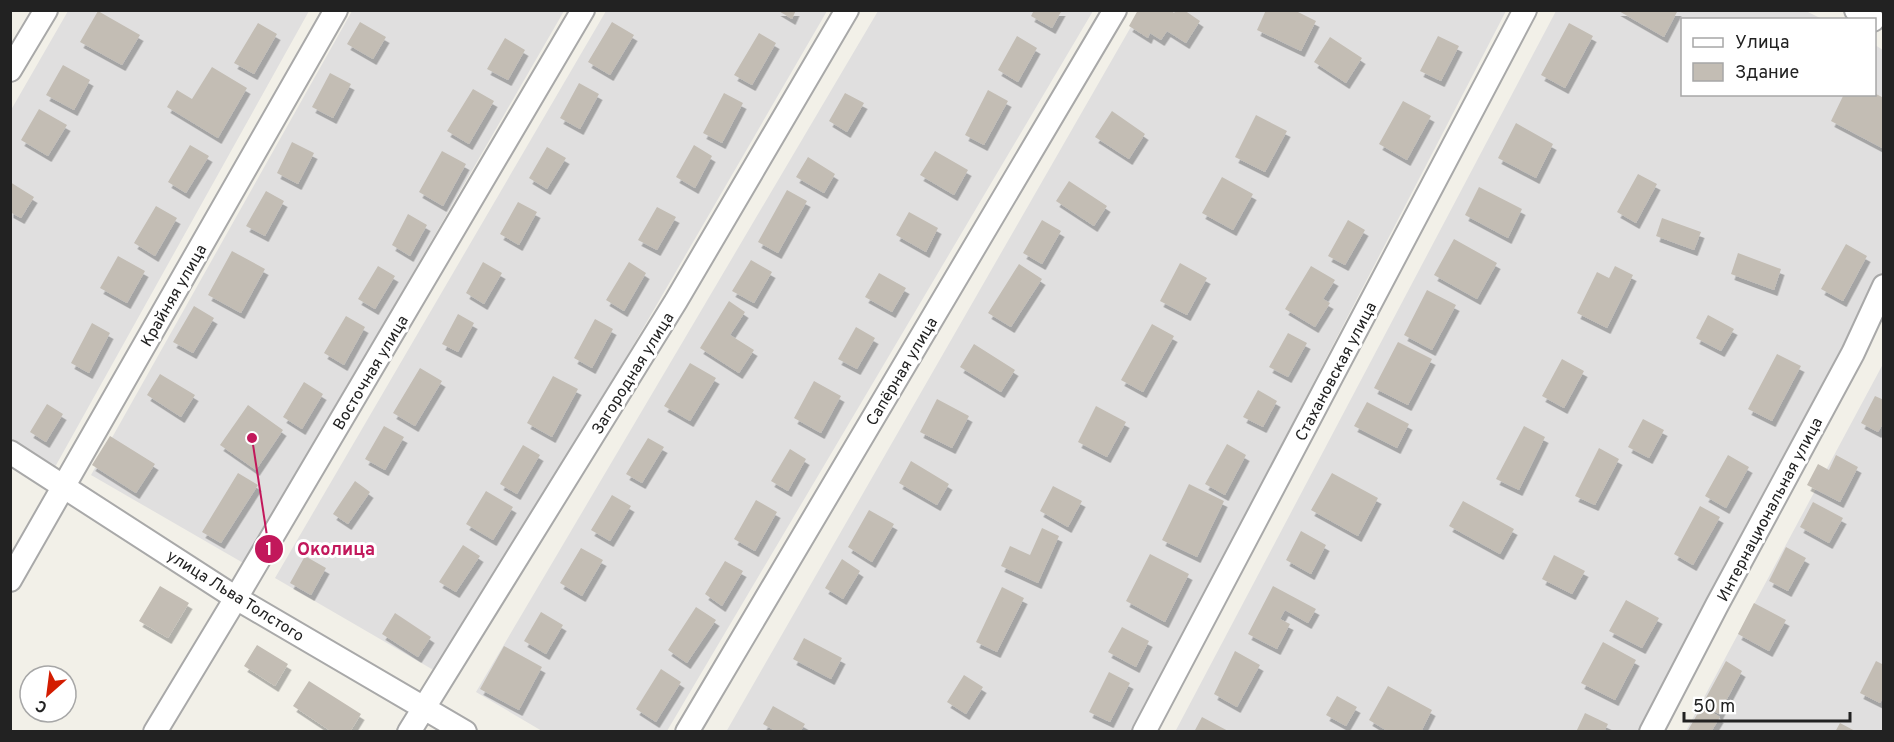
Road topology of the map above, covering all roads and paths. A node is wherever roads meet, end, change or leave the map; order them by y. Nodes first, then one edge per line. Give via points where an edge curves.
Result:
1 (46, 10) edge
2 (336, 10) edge
3 (583, 10) edge
4 (847, 10) edge
5 (1115, 10) edge
6 (1525, 10) edge
7 (1856, 10) edge
8 (1870, 18) edge
9 (10, 70) edge
10 (1884, 286) edge
11 (10, 452) edge
12 (65, 486) junction
13 (10, 580) edge
14 (236, 598) junction
15 (425, 708) junction
16 (155, 732) edge
17 (409, 732) edge
18 (465, 732) edge
19 (687, 732) edge
20 (1144, 732) edge
21 (1651, 732) edge

1 - 9 street
2 - 12 street, Крайняя улица
3 - 14 street, Восточная улица
4 - 15 street, Загородная улица via 676,301
5 - 19 street, Сапёрная улица
6 - 20 street, Стахановская улица
7 - 8 street
10 - 21 street, Интернациональная улица via 1854,353
11 - 12 street, улица Льва Толстого
12 - 13 street, Крайняя улица
12 - 14 street, улица Льва Толстого
14 - 15 street, улица Льва Толстого
14 - 16 street, Восточная улица
15 - 17 street, Загородная улица
15 - 18 street, улица Льва Толстого

